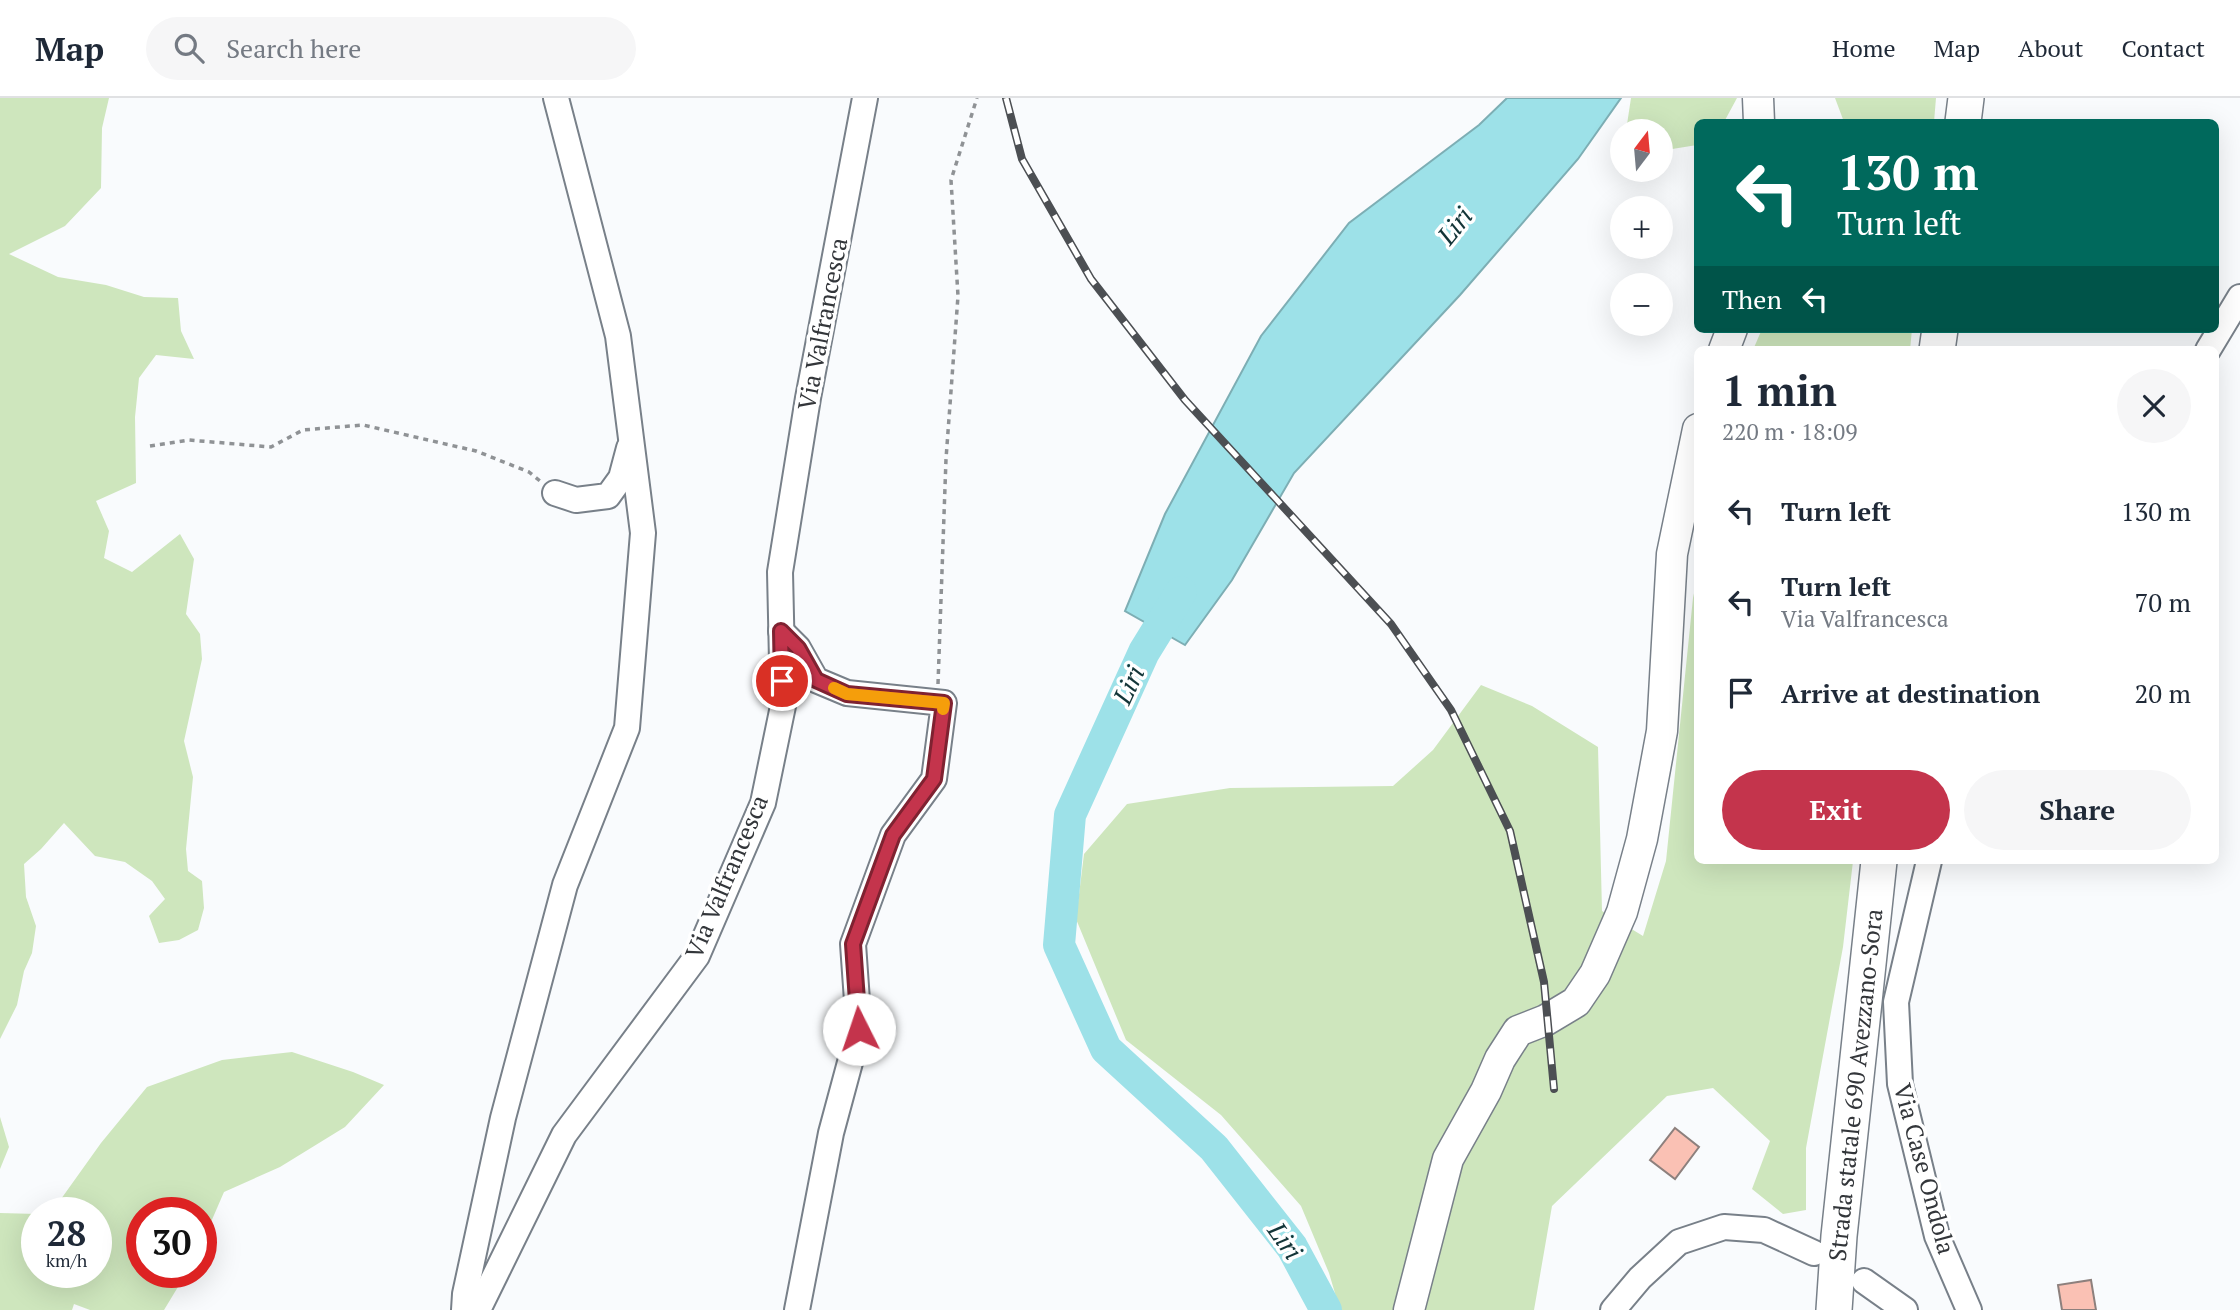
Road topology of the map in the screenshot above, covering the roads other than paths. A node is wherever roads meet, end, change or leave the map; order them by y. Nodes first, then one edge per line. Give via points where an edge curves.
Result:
1 (556, 98) edge
2 (865, 98) edge
3 (1758, 98) edge
4 (1966, 98) edge
5 (1759, 119) edge
6 (1963, 119) edge
7 (2240, 297) edge
8 (2219, 332) edge
9 (632, 441) junction
10 (1694, 448) edge
11 (555, 493) road end
12 (781, 631) junction
13 (1879, 864) edge
14 (1929, 864) edge
15 (1814, 1252) dead end
16 (1864, 1281) dead end
17 (464, 1310) edge
18 (478, 1310) edge
19 (797, 1310) edge
20 (1409, 1310) edge
21 (1613, 1310) edge
22 (1834, 1310) edge
23 (1905, 1310) edge
24 (1969, 1310) edge

1 - 9 street via 618,336
2 - 12 street, Via Valfrancesca via 780,572
3 - 5 main road
4 - 6 highway
7 - 8 street
9 - 11 street via 621,478 608,496 576,500
9 - 17 street via 643,533 627,728 565,885 503,1118
10 - 20 main road via 1672,554 1662,730 1642,839 1622,912 1595,974 1576,1002 1518,1031 1500,1059 1448,1159
12 - 18 street, Via Valfrancesca via 783,706 764,803 697,956 564,1135
12 - 19 street via 798,648 816,680 847,694 944,703 934,779 893,835 853,944 859,1029 831,1133
13 - 22 highway, Strada statale 690 Avezzano-Sora
14 - 24 street, Via Case Ondola via 1896,1002 1899,1084 1937,1236
15 - 21 street via 1764,1230 1724,1227 1679,1242
16 - 23 street

